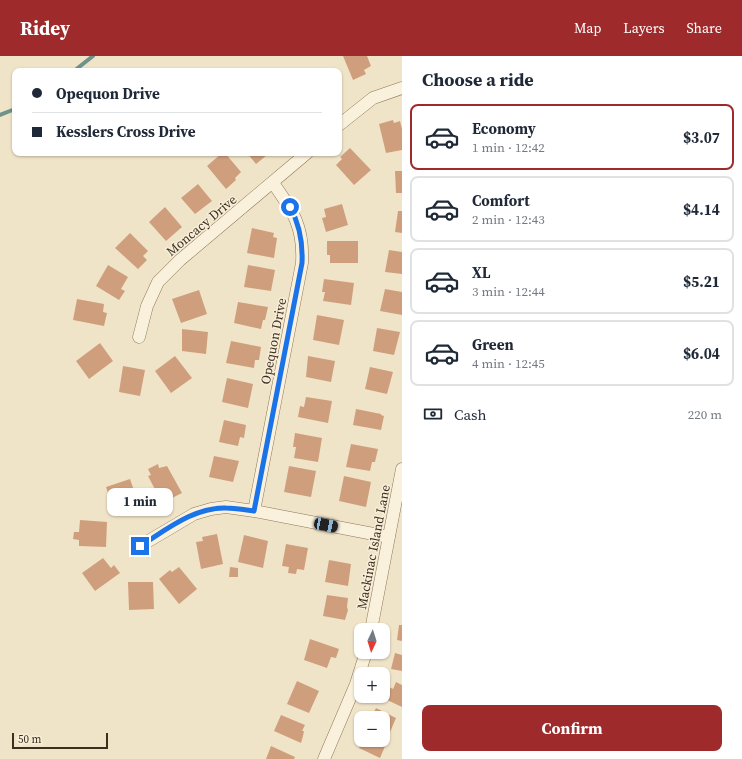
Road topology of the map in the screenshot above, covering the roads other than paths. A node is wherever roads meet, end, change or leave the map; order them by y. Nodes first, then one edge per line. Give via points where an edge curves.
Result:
1 (402, 88) edge
2 (342, 123) edge
3 (304, 156) edge
4 (273, 183) junction
5 (139, 337) dead end
6 (402, 469) edge
7 (254, 511) junction
8 (389, 537) junction
9 (140, 546) dead end
10 (371, 623) edge
11 (364, 659) edge
12 (324, 759) edge

1 - 2 street via 373,98
3 - 4 street, Moncacy Drive
4 - 5 street, Moncacy Drive via 180,260 158,282 146,306
4 - 7 street, Opequon Drive via 295,216 302,251 300,275
6 - 8 street, Mackinac Island Lane
7 - 8 street
7 - 9 street via 226,508 194,514
8 - 10 street, Mackinac Island Lane
11 - 12 street

